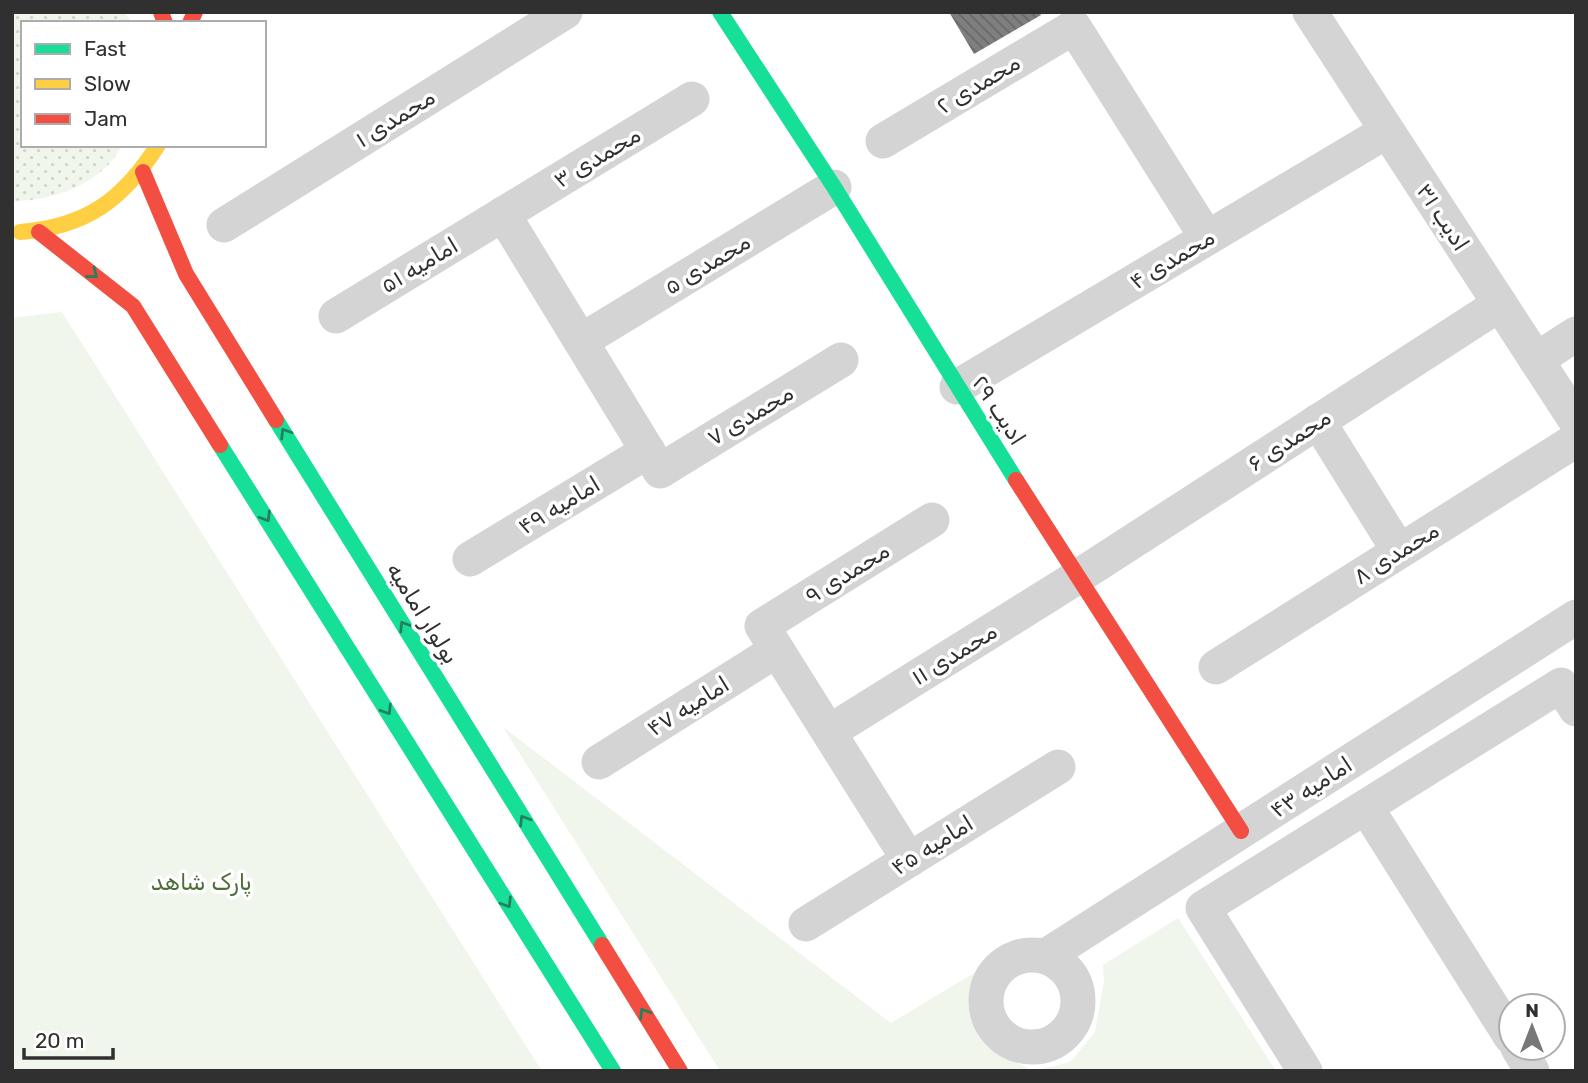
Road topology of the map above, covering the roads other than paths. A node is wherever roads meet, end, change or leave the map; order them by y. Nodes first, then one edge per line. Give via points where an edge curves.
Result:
1 (565, 12) edge
2 (720, 12) edge
3 (1310, 12) edge
4 (692, 99) dead end
5 (1387, 131) junction
6 (883, 141) dead end
7 (158, 147) edge
8 (143, 172) junction
9 (834, 187) junction
10 (503, 214) junction
11 (224, 225) dead end
12 (12, 232) edge
13 (39, 232) junction
14 (1207, 238) junction
15 (1500, 304) junction
16 (336, 316) dead end
17 (1576, 334) edge
18 (581, 341) junction
19 (841, 360) dead end
20 (1536, 360) junction
21 (957, 387) junction
22 (1318, 421) junction
23 (1576, 421) edge
24 (1576, 440) edge
25 (654, 461) junction
26 (932, 520) dead end
27 (1399, 551) junction
28 (470, 559) dead end
29 (1079, 576) junction
30 (1576, 617) edge
31 (770, 638) junction
32 (1216, 667) dead end
33 (1576, 709) edge
34 (1416, 719) junction
35 (829, 732) junction
36 (1442, 759) junction
37 (599, 762) dead end
38 (1058, 766) dead end
39 (1366, 807) junction
40 (1241, 831) junction
41 (909, 860) junction
42 (806, 924) dead end
43 (1046, 956) dead end
44 (1497, 1015) edge
45 (612, 1071) edge
46 (680, 1071) edge
47 (1305, 1071) edge

1 - 11 street, محمدی ۱
2 - 9 main road, ادیب ۲۹
3 - 5 street, ادیب ۳۱
4 - 10 street, محمدی ۳
5 - 14 street, محمدی ۴
5 - 15 street, ادیب ۳۱
6 - 14 street, محمدی ۲ via 1074,27
7 - 8 main road
8 - 13 main road via 102,208 79,221
46 -> 8 main road, بولوار امامیه via 186,274
9 - 18 street, محمدی ۵
9 - 21 main road, ادیب ۲۹
10 - 16 street, امامیه ۵۱
10 - 18 street
12 - 13 main road
13 -> 45 main road via 133,306
14 - 21 street, محمدی ۴
15 - 20 street, ادیب ۳۱
15 - 22 street, محمدی ۶
17 - 20 street
18 - 25 street
19 - 25 street, محمدی ۷
20 - 23 street, ادیب ۳۱
21 - 29 main road, ادیب ۲۹
22 - 27 street
22 - 29 street, محمدی ۶
24 - 27 street, محمدی ۸
25 - 28 street, امامیه ۴۹
26 - 31 street, محمدی ۹
27 - 32 street, محمدی ۸
29 - 35 street, محمدی ۱۱
29 - 40 main road, ادیب ۲۹
30 - 34 street, امامیه ۴۳
31 - 35 street
31 - 37 street, امامیه ۴۷
33 - 36 street via 1561,685
34 - 36 street
34 - 40 street, امامیه ۴۳
35 - 41 street
36 - 39 street
38 - 41 street, امامیه ۴۵
39 - 44 street
39 - 47 street via 1203,908
40 - 43 street, امامیه ۴۳
41 - 42 street, امامیه ۴۵

